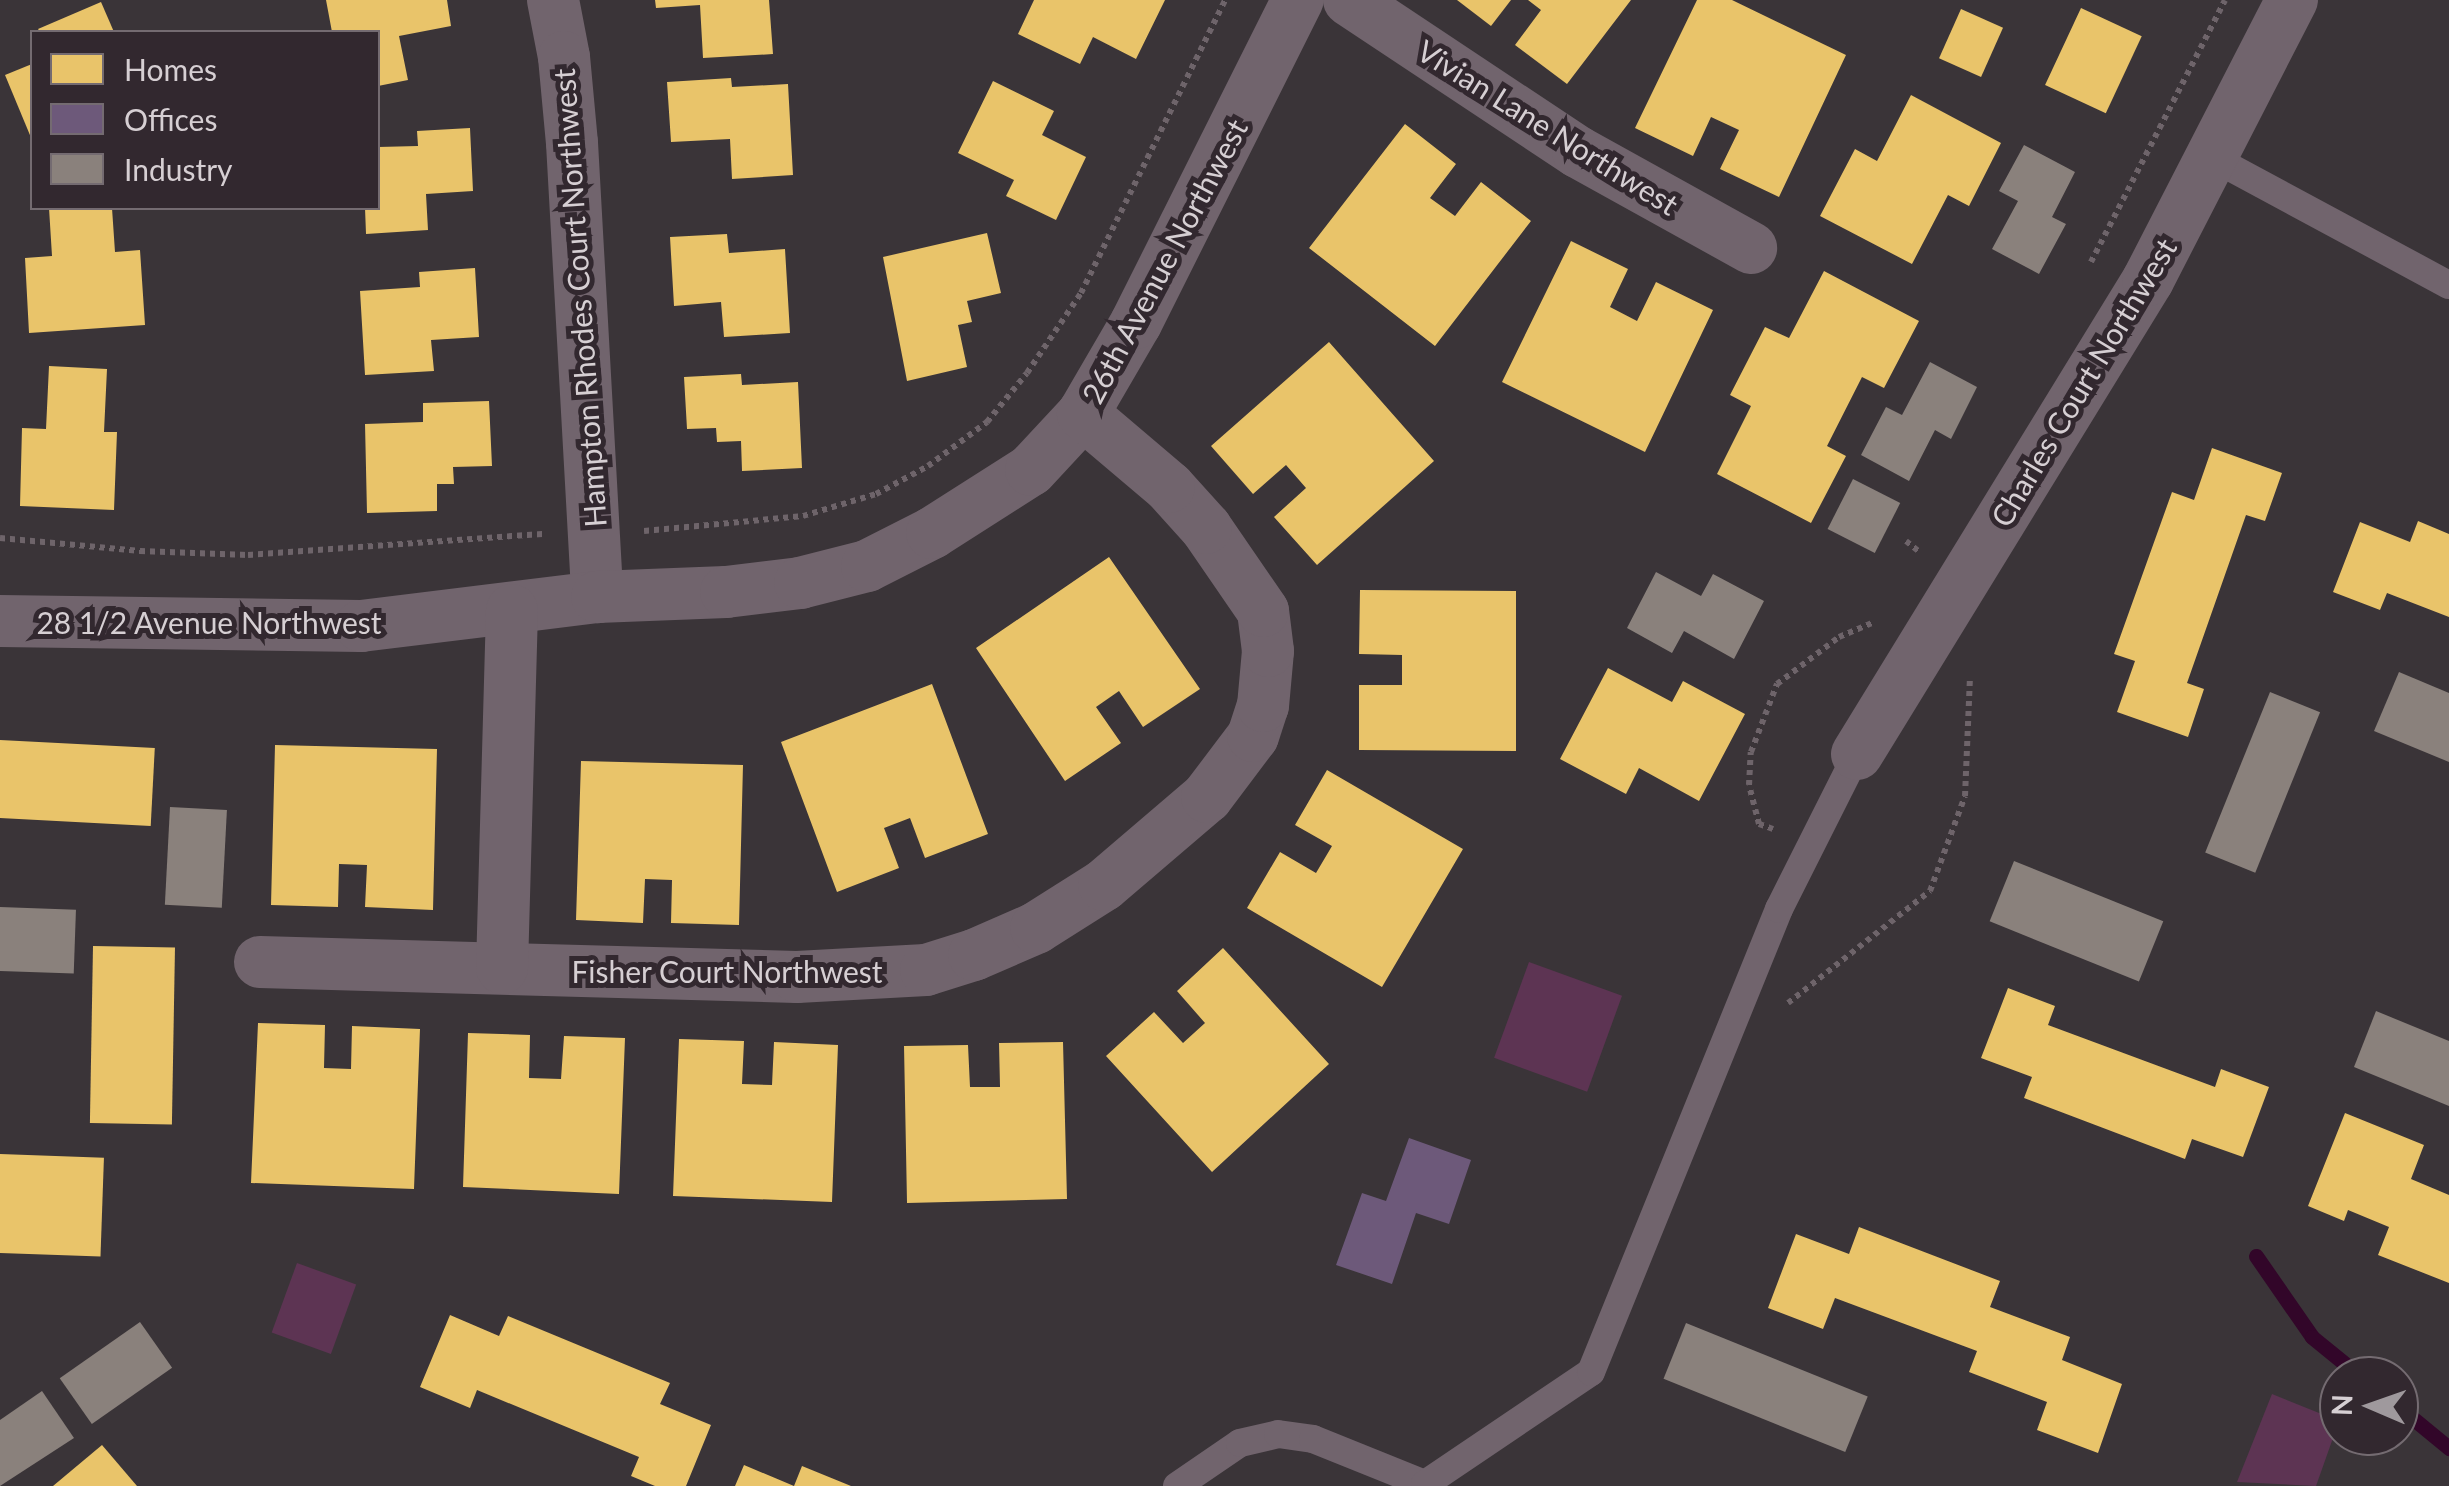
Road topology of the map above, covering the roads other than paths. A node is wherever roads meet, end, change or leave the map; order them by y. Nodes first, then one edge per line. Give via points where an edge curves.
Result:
1 (553, 0) edge
2 (1298, 0) edge
3 (1349, 0) edge
4 (2292, 0) edge
5 (2213, 158) junction
6 (1751, 248) dead end
7 (2449, 285) edge
8 (1084, 414) junction
9 (597, 596) junction
10 (512, 610) junction
11 (0, 622) edge
12 (1858, 754) joint
13 (260, 962) dead end
14 (502, 968) junction
15 (1177, 1486) edge

1 - 9 street, Hampton Rhodes Court Northwest via 572,142
2 - 8 street, 26th Avenue Northwest
3 - 6 street, Vivian Lane Northwest via 1578,152
4 - 5 street, Charles Court Northwest
5 - 7 lane
5 - 12 street, Charles Court Northwest via 2148,280
8 - 9 street, 26th Avenue Northwest via 1031,470 867,566 726,592
8 - 14 street, Fisher Court Northwest via 1169,487 1263,611 1263,706 1253,736 1206,798 1104,884 1036,928 926,970 797,977
9 - 10 street, 28 1/2 Avenue Northwest
10 - 11 street, 28 1/2 Avenue Northwest via 283,628
10 - 14 street
12 - 15 lane via 1778,909 1591,1372 1425,1484 1312,1439 1278,1434 1240,1443
13 - 14 street, Fisher Court Northwest

